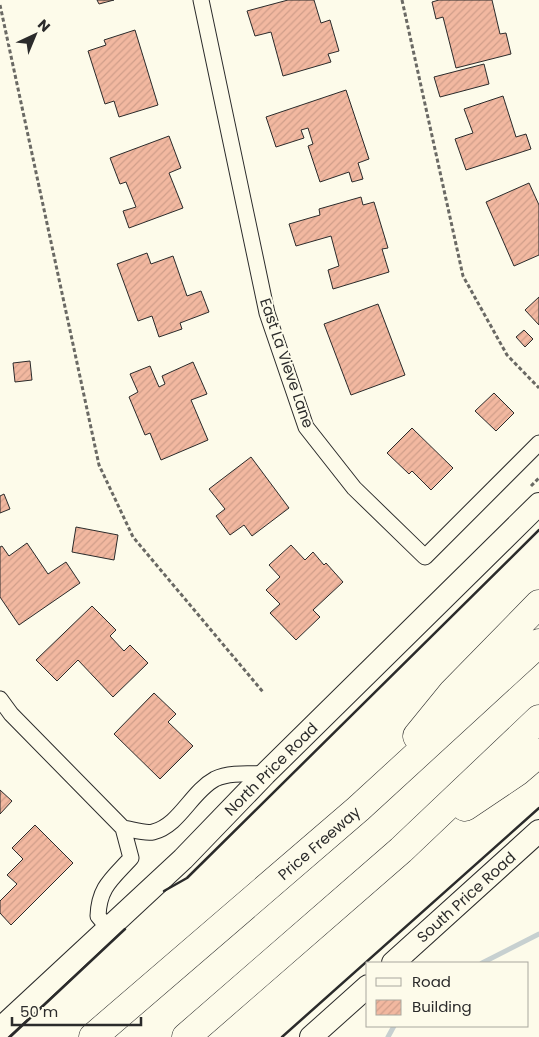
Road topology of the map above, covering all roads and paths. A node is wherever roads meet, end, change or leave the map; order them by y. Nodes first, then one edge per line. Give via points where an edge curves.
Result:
1 (201, 0) edge
2 (402, 0) edge
3 (0, 5) edge
4 (539, 388) edge
5 (539, 443) edge
6 (539, 504) edge
7 (539, 604) edge
8 (539, 642) edge
9 (263, 692) dead end
10 (0, 699) edge
11 (539, 719) edge
12 (539, 753) edge
13 (265, 774) junction
14 (358, 809) junction
15 (123, 828) junction
16 (539, 831) edge
17 (401, 850) junction
18 (108, 928) junction
19 (394, 962) edge
20 (366, 988) edge
21 (0, 1029) edge
22 (93, 1037) edge
23 (186, 1037) edge
24 (311, 1037) edge

1 - 5 street, East La Vieve Lane via 267,313 306,427 354,488 424,556
2 - 4 path via 463,276 507,355
3 - 9 path via 99,465 133,538
6 - 13 main road, North Price Road
7 - 14 highway via 452,693
8 - 14 highway, Price Freeway
10 - 15 street
11 - 17 highway
12 - 17 highway via 517,772
13 - 15 street via 231,775 215,780 168,826 152,833
13 - 18 main road, North Price Road via 183,859
14 - 22 highway, Price Freeway
15 - 18 street via 130,858 106,885 99,901 98,916
16 - 19 main road, South Price Road
17 - 23 highway
18 - 21 main road, North Price Road
20 - 24 main road

